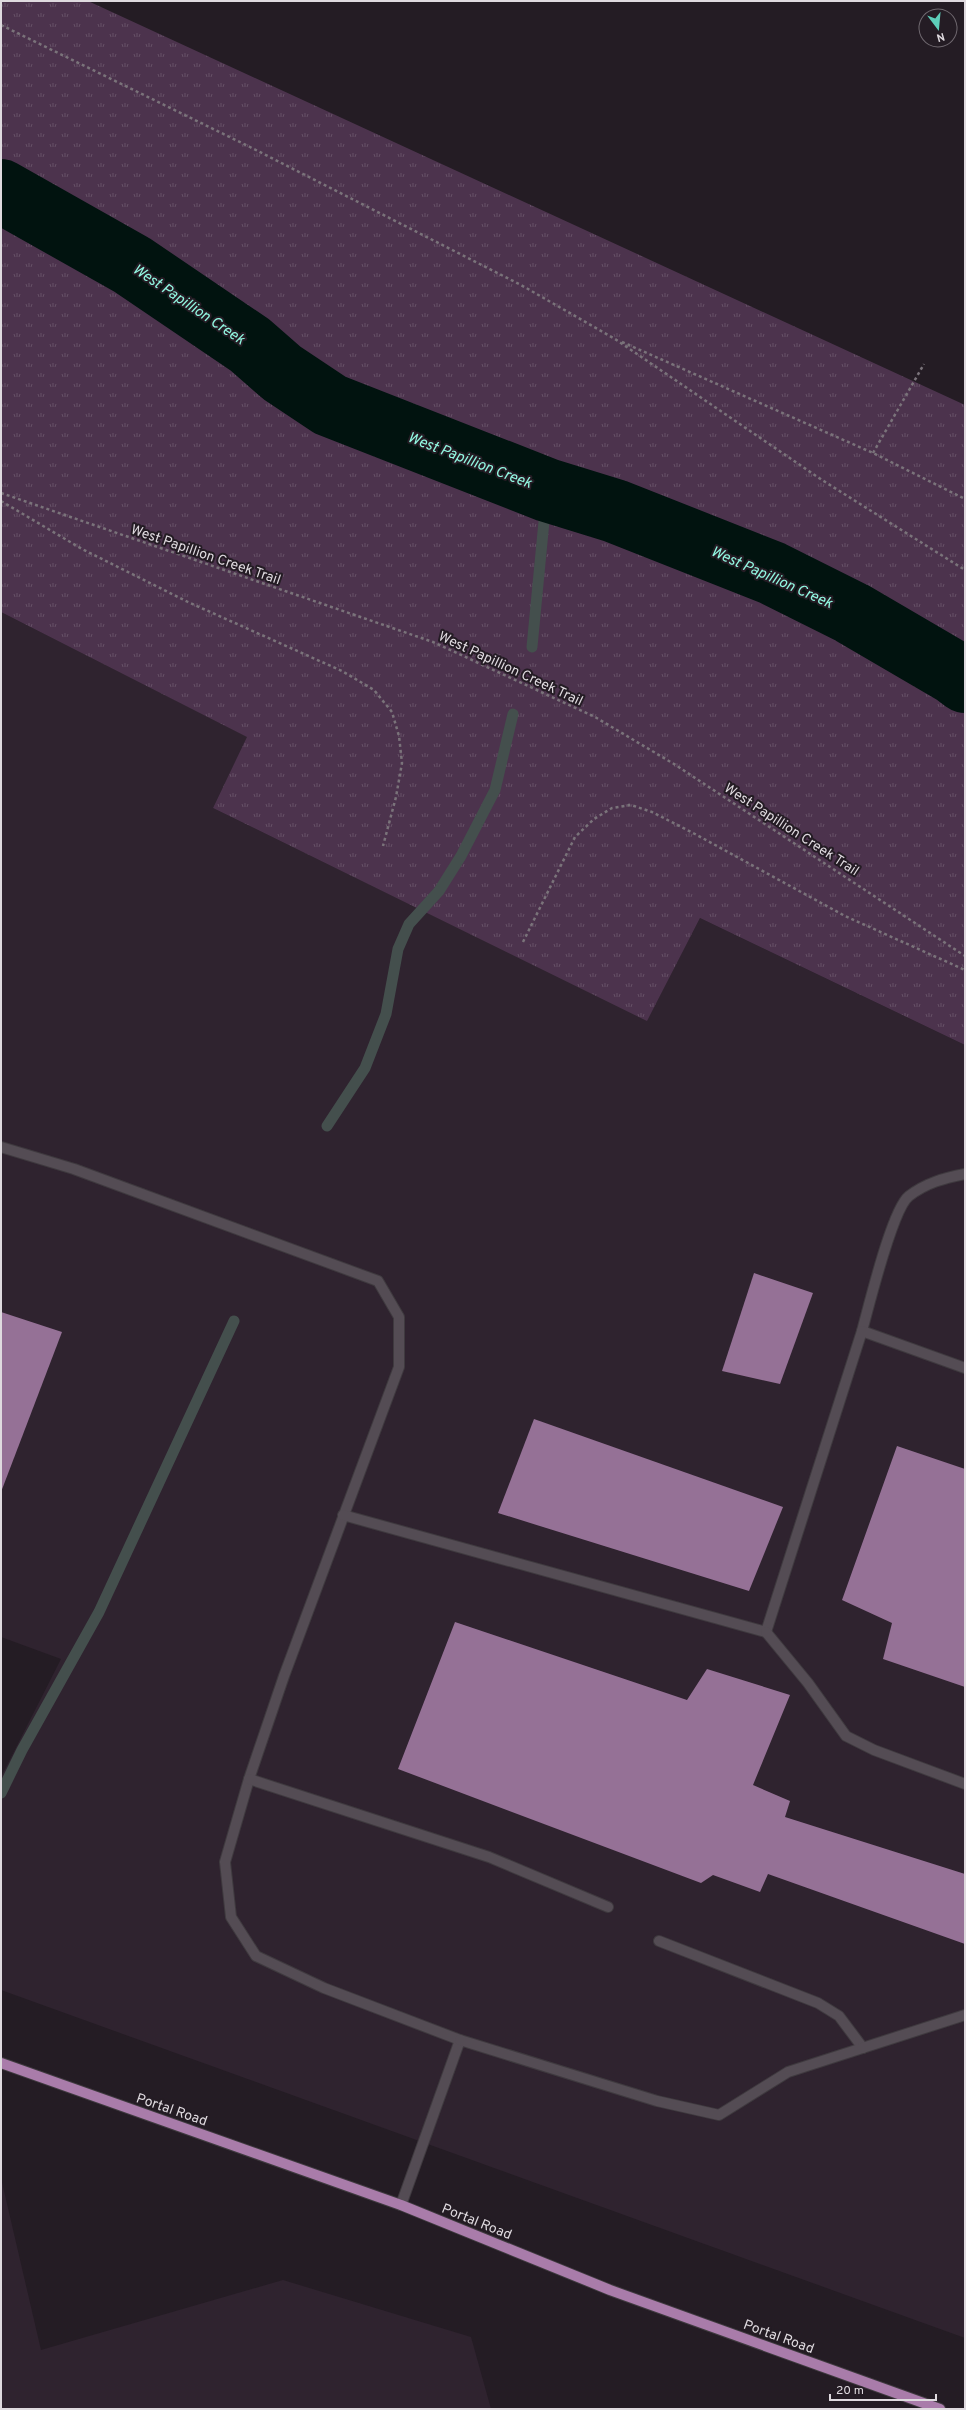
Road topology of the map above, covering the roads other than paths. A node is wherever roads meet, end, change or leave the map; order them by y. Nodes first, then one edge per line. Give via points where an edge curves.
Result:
1 (1, 1147) edge
2 (965, 1174) edge
3 (862, 1331) junction
4 (965, 1368) edge
5 (343, 1515) junction
6 (766, 1632) junction
7 (249, 1779) junction
8 (965, 1784) edge
9 (608, 1907) dead end
10 (659, 1942) dead end
11 (965, 2015) edge
12 (460, 2040) junction
13 (863, 2048) junction
14 (1, 2063) edge
15 (401, 2205) junction
16 (940, 2409) edge

1 - 5 lane via 74,1168 378,1281 399,1317 399,1367
2 - 3 lane via 938,1179 908,1197 893,1224
3 - 4 lane
3 - 6 lane
5 - 6 lane
5 - 7 lane
6 - 8 lane via 808,1683 846,1736 874,1750
7 - 9 lane via 489,1857
7 - 12 lane via 225,1862 231,1917 256,1956 324,1988
10 - 13 lane via 818,2002 839,2016
11 - 13 lane
12 - 13 lane via 657,2101 719,2115 788,2072
12 - 15 lane
14 - 15 main road, Portal Road
15 - 16 main road, Portal Road via 610,2290

